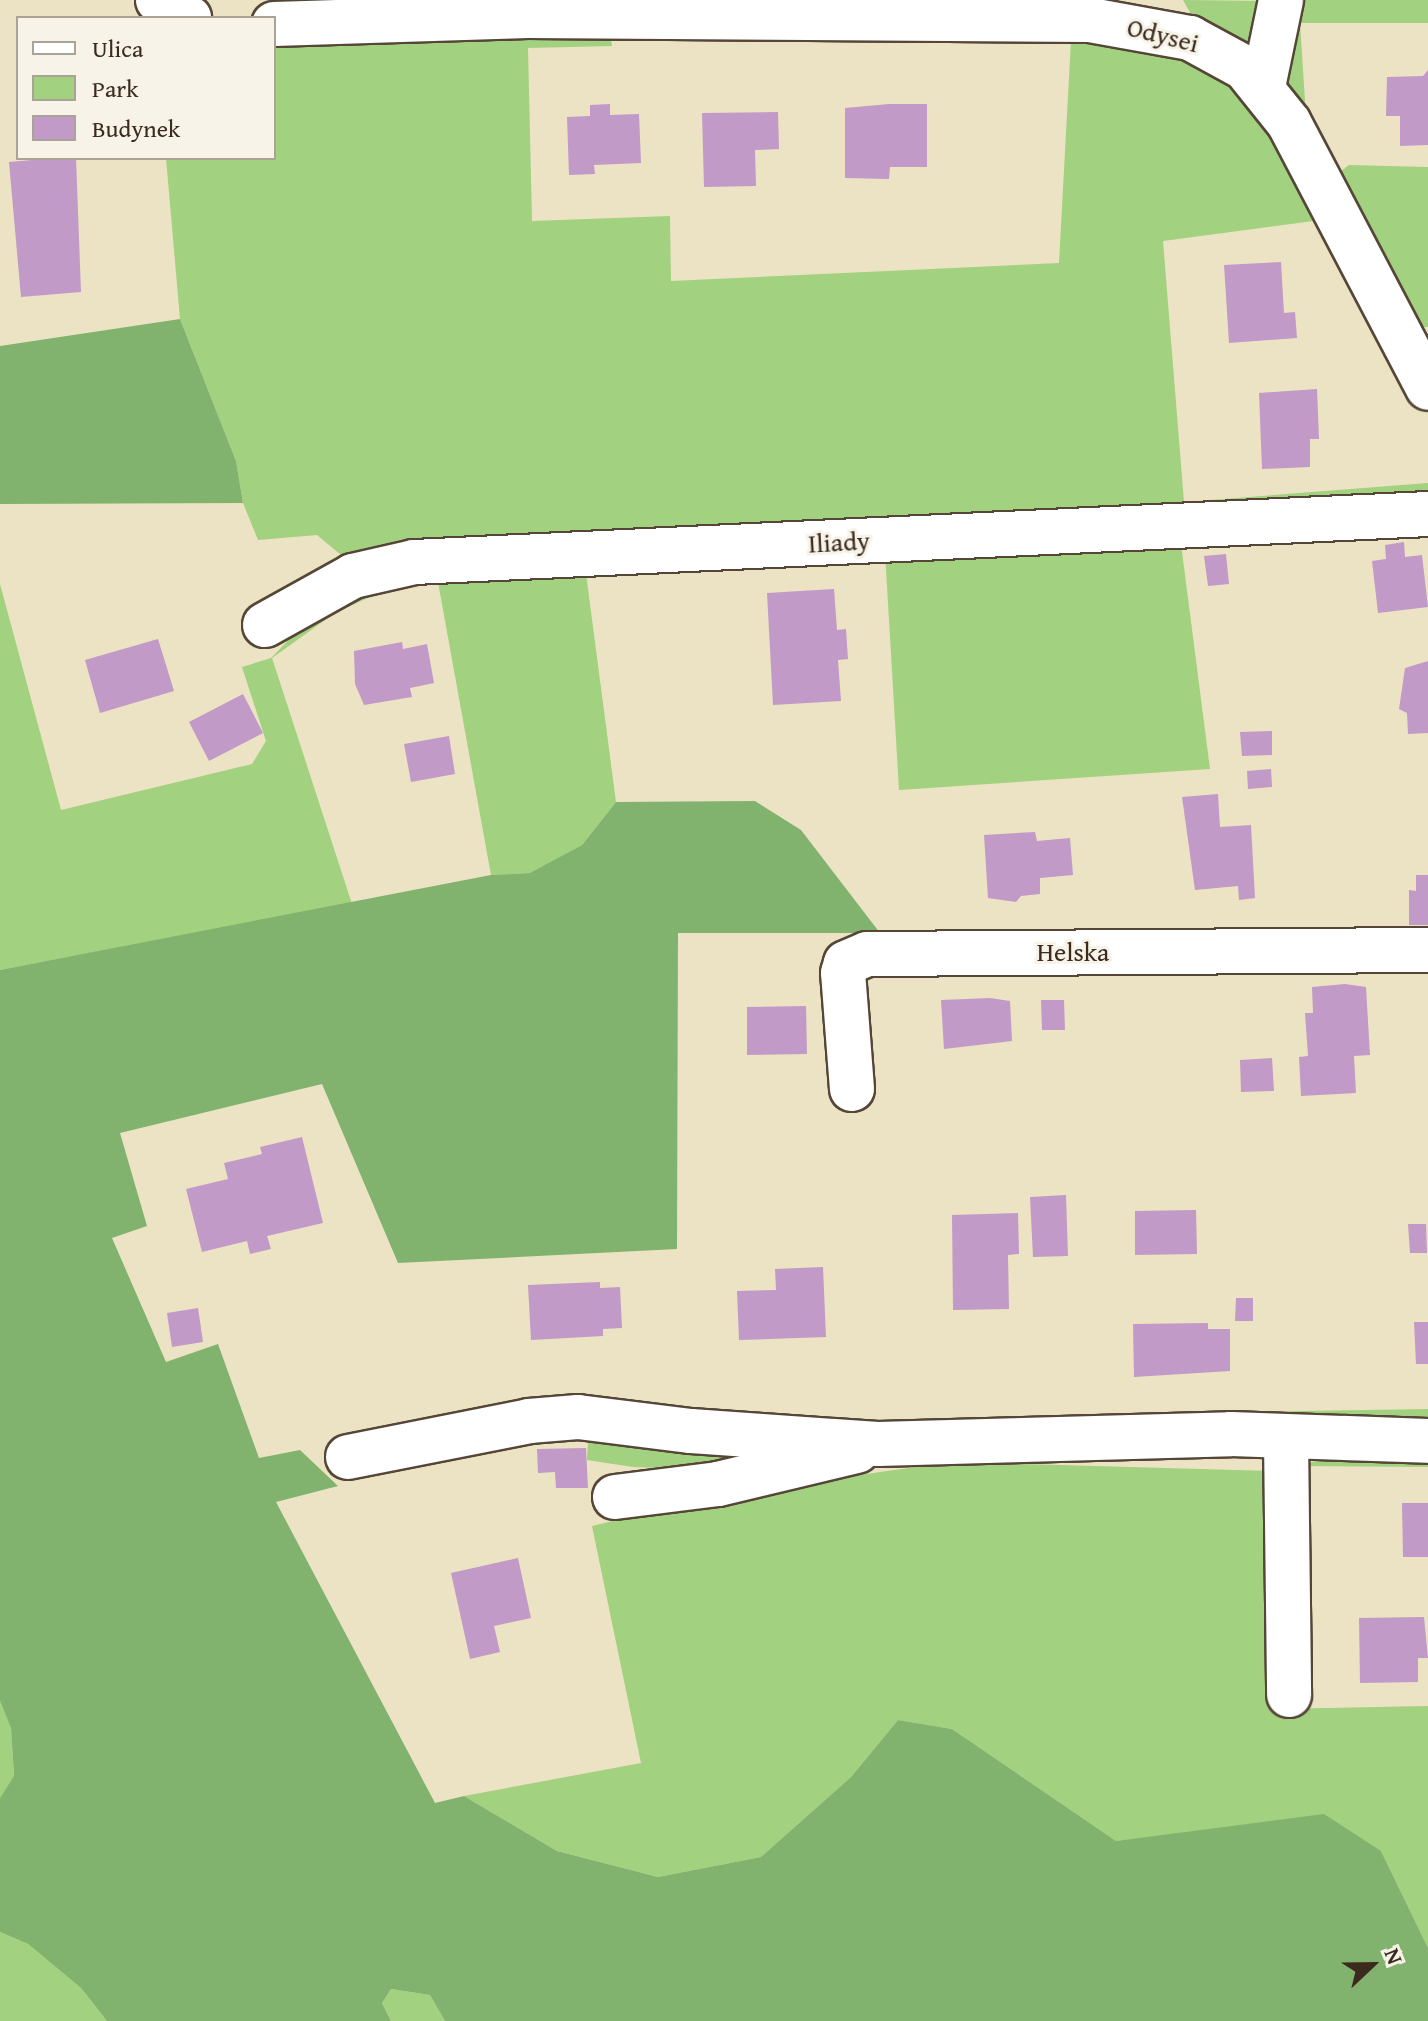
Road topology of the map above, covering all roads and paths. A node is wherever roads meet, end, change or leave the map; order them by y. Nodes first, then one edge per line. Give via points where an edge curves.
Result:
1 (158, 0) edge
2 (1281, 0) edge
3 (1123, 12) edge
4 (186, 16) edge
5 (276, 24) edge
6 (1263, 87) junction
7 (1428, 388) edge
8 (1428, 514) edge
9 (265, 625) dead end
10 (1428, 950) edge
11 (852, 1089) dead end
12 (1286, 1439) junction
13 (1428, 1441) edge
14 (878, 1444) junction
15 (348, 1457) dead end
16 (615, 1497) dead end
17 (1289, 1695) dead end

1 - 4 street
2 - 6 street
3 - 5 street, Odysei via 528,16
3 - 6 street, Odysei via 1220,51
6 - 7 street, Odysei via 1289,123
8 - 9 street, Iliady via 414,562 332,585
10 - 11 street, Helska via 867,954 846,963 843,973
12 - 13 street
12 - 14 street via 1231,1434
12 - 17 street
14 - 15 street via 578,1417 529,1421
14 - 16 street via 768,1474

